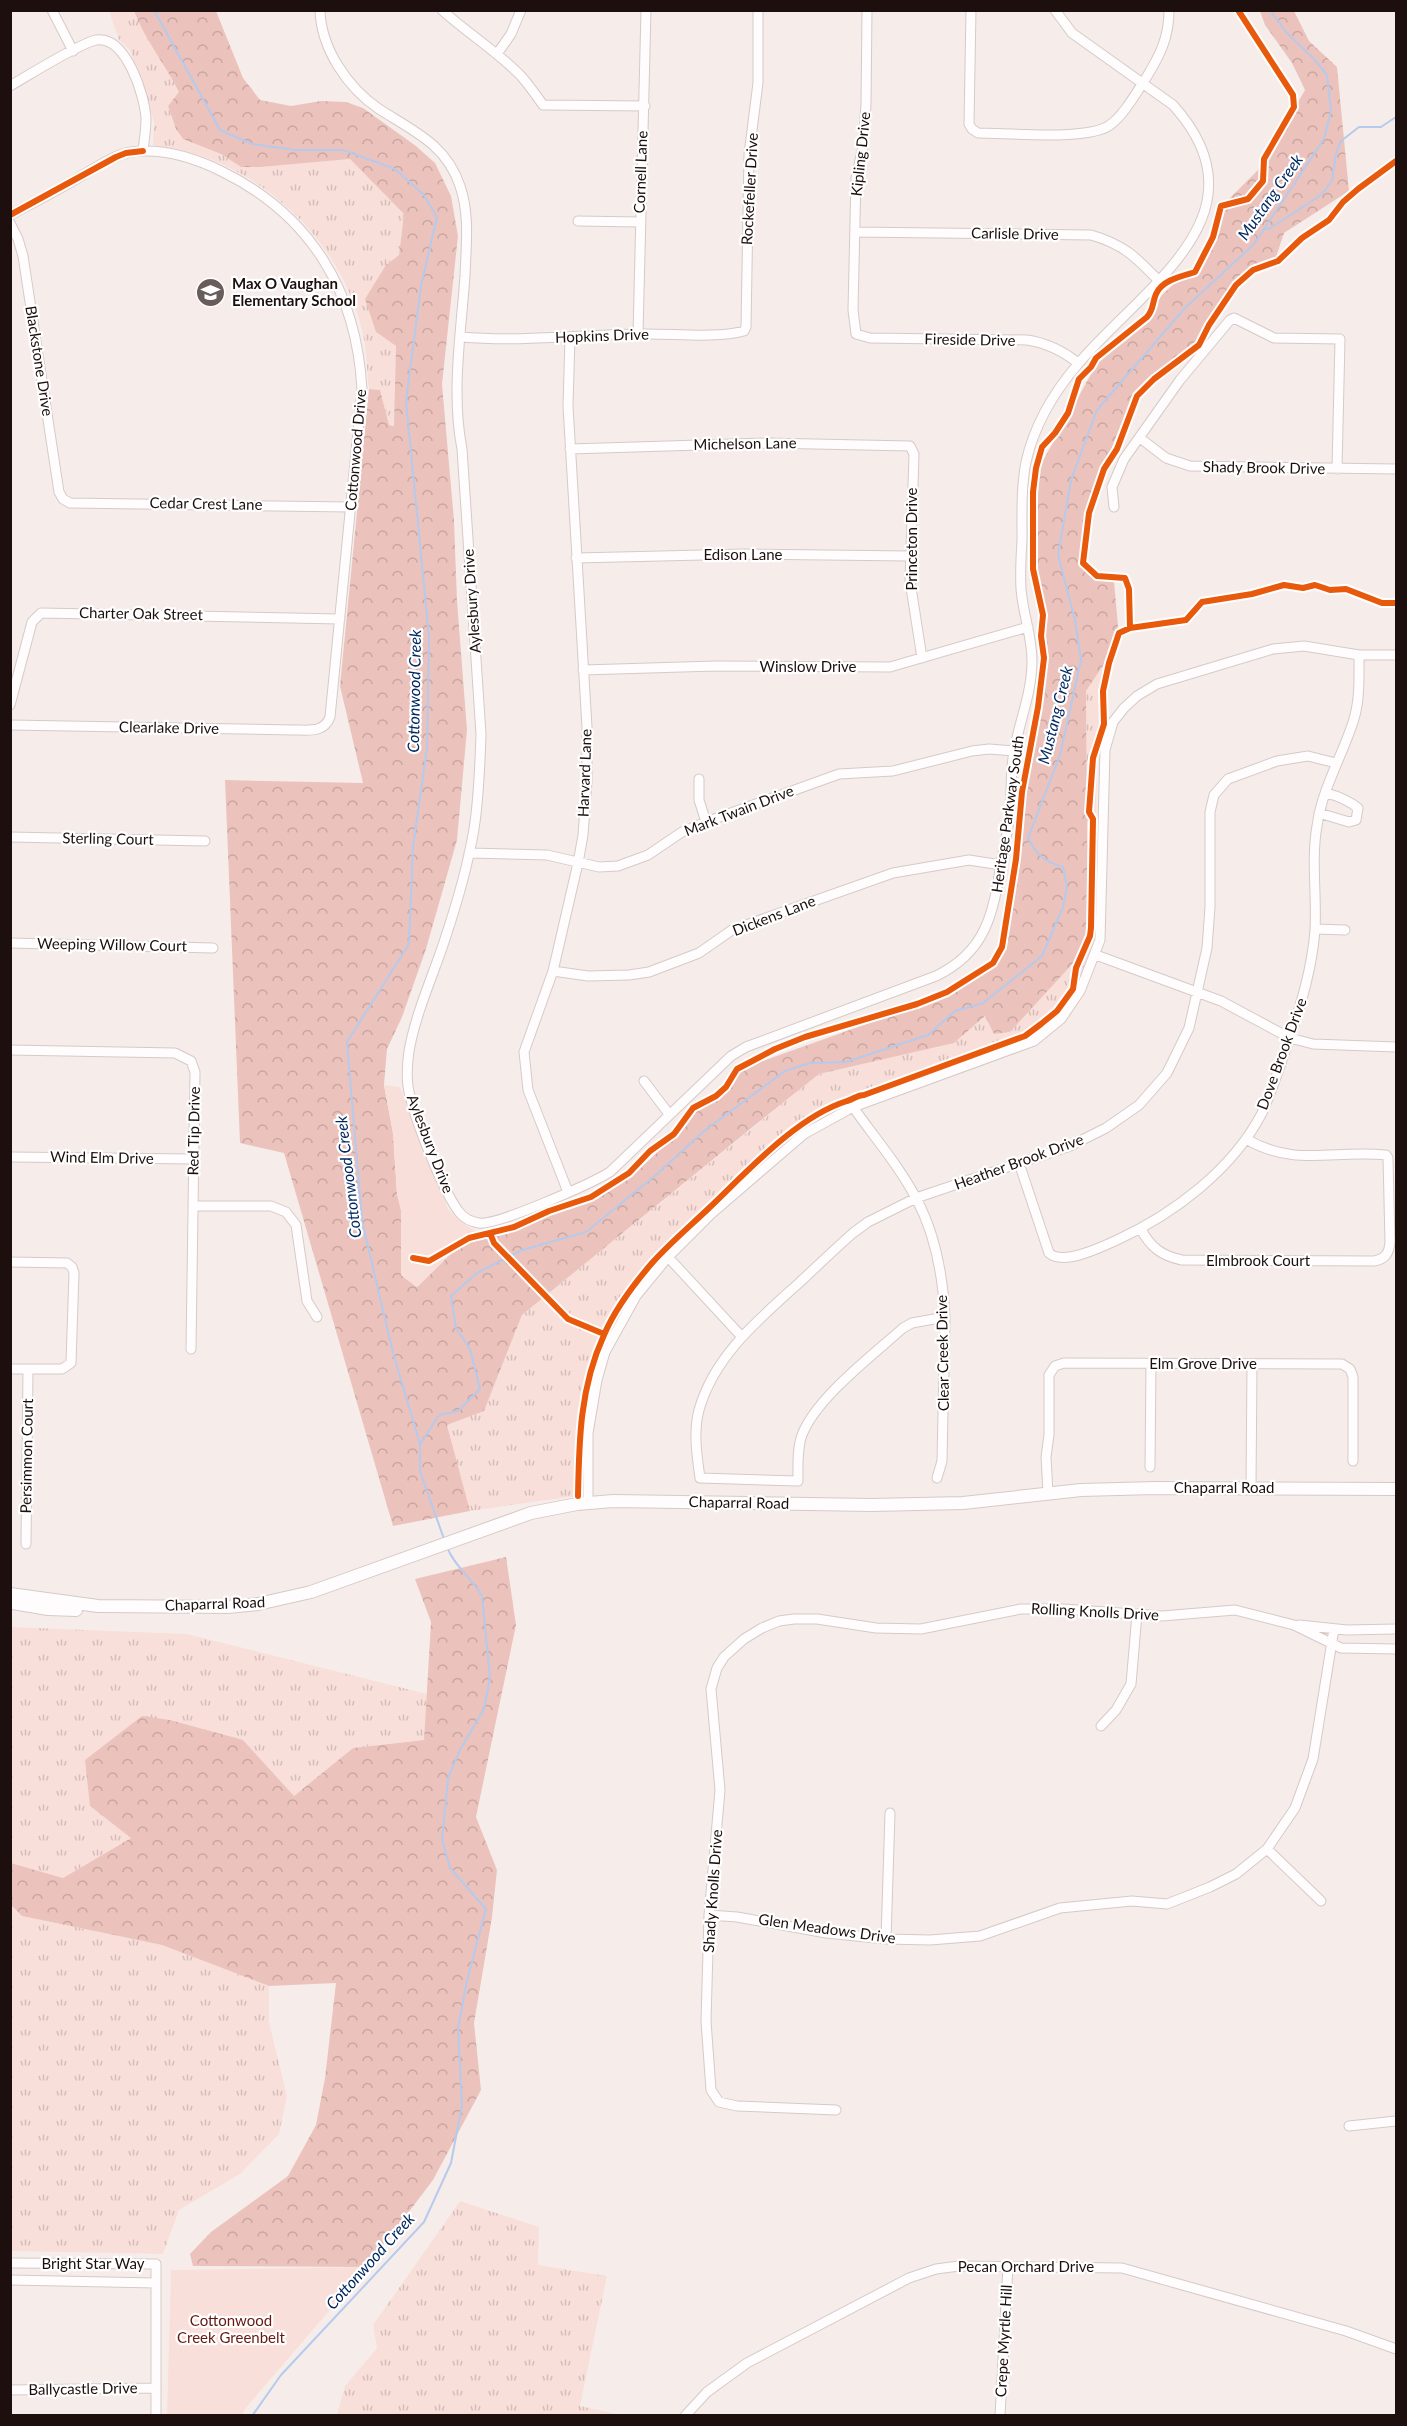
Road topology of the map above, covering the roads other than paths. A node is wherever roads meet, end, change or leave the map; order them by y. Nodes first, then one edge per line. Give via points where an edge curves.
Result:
1 (52, 10) edge
2 (320, 10) edge
3 (442, 10) edge
4 (521, 10) edge
5 (646, 10) edge
6 (758, 10) edge
7 (867, 10) edge
8 (971, 10) edge
9 (1055, 10) edge
10 (1169, 10) edge
11 (73, 51) junction
12 (497, 54) junction
13 (1143, 83) junction
14 (10, 86) edge
15 (645, 106) junction
16 (143, 151) junction
17 (10, 215) edge
18 (578, 221) dead end
19 (639, 222) junction
20 (10, 223) edge
21 (855, 232) junction
22 (1158, 280) junction
23 (744, 331) joint
24 (638, 334) junction
25 (856, 334) joint
26 (461, 337) junction
27 (570, 338) junction
28 (1078, 363) junction
29 (1140, 438) junction
30 (570, 449) junction
31 (914, 454) joint
32 (1337, 469) junction
33 (1396, 469) edge
34 (63, 499) joint
35 (350, 507) junction
36 (1114, 507) dead end
37 (909, 556) junction
38 (576, 558) junction
39 (340, 619) junction
40 (1028, 627) junction
41 (1396, 655) edge
42 (1359, 656) junction
43 (922, 658) junction
44 (583, 670) junction
45 (10, 705) edge
46 (10, 725) edge
47 (326, 726) joint
48 (1014, 751) junction
49 (1336, 763) junction
50 (699, 778) dead end
51 (1326, 793) junction
52 (1319, 813) junction
53 (705, 822) junction
54 (10, 837) edge
55 (205, 841) dead end
56 (469, 853) junction
57 (578, 863) junction
58 (1001, 865) junction
59 (1315, 929) junction
60 (1345, 930) dead end
61 (10, 943) edge
62 (213, 948) dead end
63 (1096, 955) junction
64 (553, 971) junction
65 (1196, 992) junction
66 (1290, 1038) junction
67 (1396, 1047) edge
68 (10, 1050) edge
69 (644, 1081) dead end
70 (853, 1107) junction
71 (669, 1114) junction
72 (1246, 1139) junction
73 (10, 1156) edge
74 (194, 1159) junction
75 (1019, 1163) junction
76 (568, 1192) junction
77 (916, 1198) junction
78 (193, 1206) junction
79 (474, 1222) joint
80 (1141, 1229) junction
81 (668, 1257) junction
82 (10, 1262) edge
83 (317, 1317) dead end
84 (945, 1317) junction
85 (742, 1337) junction
86 (191, 1349) dead end
87 (1151, 1364) junction
88 (1252, 1364) junction
89 (10, 1369) edge
90 (28, 1369) junction
91 (1353, 1461) dead end
92 (1150, 1467) dead end
93 (937, 1479) dead end
94 (1251, 1488) junction
95 (1396, 1489) edge
96 (1048, 1493) junction
97 (588, 1503) junction
98 (26, 1544) dead end
99 (10, 1594) edge
100 (10, 1603) edge
101 (98, 1606) junction
102 (1137, 1614) junction
103 (1294, 1625) junction
104 (1334, 1629) junction
105 (1393, 1629) edge
106 (1332, 1644) junction
107 (1393, 1649) edge
108 (711, 1685) joint
109 (1101, 1726) dead end
110 (890, 1813) dead end
111 (1267, 1849) junction
112 (1321, 1901) dead end
113 (709, 1915) junction
114 (886, 1939) junction
115 (836, 2110) dead end
116 (1396, 2121) edge
117 (1349, 2126) dead end
118 (10, 2263) edge
119 (1008, 2266) junction
120 (10, 2280) edge
121 (156, 2283) junction
122 (1396, 2349) edge
123 (156, 2388) junction
124 (10, 2390) edge
125 (156, 2415) edge
126 (685, 2415) edge
127 (1000, 2415) edge

1 - 11 street
2 - 26 street, Aylesbury Drive via 328,46 348,80 377,108 422,135 447,159 460,185 467,237
3 - 12 street
4 - 12 street
5 - 15 street, Cornell Lane
6 - 23 street, Rockefeller Drive via 758,82 749,154
7 - 21 street, Kipling Drive via 866,104 856,178
8 - 13 street via 969,124 974,132 1096,132 1118,118
9 - 13 street, Heritage Parkway South via 1072,33
10 - 13 street via 1164,49
11 - 14 street
11 - 16 street via 94,40 112,42 122,50 143,103
12 - 15 street via 521,76 543,105
13 - 22 street, Heritage Parkway South via 1184,116 1203,148 1209,173 1201,225 1190,246
15 - 19 street, Cornell Lane
16 - 17 street, Cottonwood Drive via 116,157
16 - 35 street, Cottonwood Drive via 190,159 252,188 298,226 330,269 346,305 361,362 362,408
18 - 19 street
19 - 24 street, Cornell Lane
20 - 34 street, Blackstone Drive via 23,256
21 - 22 street, Carlisle Drive via 1091,235 1121,246
21 - 25 street, Kipling Drive
22 - 28 street, Heritage Parkway South
23 - 24 street, Hopkins Drive
24 - 27 street, Hopkins Drive
25 - 28 street, Fireside Drive via 870,338 1028,340 1046,344
26 - 27 street, Hopkins Drive
26 - 56 street, Aylesbury Drive via 458,417 481,734 480,777
27 - 30 street, Harvard Lane
28 - 40 street, Heritage Parkway South via 1041,420 1023,478 1021,588
29 - 32 street, Shady Brook Drive via 1166,458 1190,466
29 - 32 street via 1180,380 1232,319 1239,319 1274,338 1340,339
29 - 36 street via 1124,459 1112,487
30 - 31 street, Michelson Lane via 767,443 897,445 910,446
30 - 38 street, Harvard Lane
31 - 37 street, Princeton Drive
32 - 33 street, Shady Brook Drive
34 - 35 street, Cedar Crest Lane
35 - 39 street, Cottonwood Drive
37 - 38 street, Edison Lane
37 - 43 street, Princeton Drive
38 - 44 street, Harvard Lane
39 - 45 street, Charter Oak Street via 41,613 32,622
39 - 47 street, Cottonwood Drive
40 - 43 street, Winslow Drive
40 - 48 street, Heritage Parkway South via 1032,664 1027,704
41 - 42 street
42 - 49 street, Dove Brook Drive via 1356,713
42 - 63 street via 1304,646 1274,648 1157,684 1124,708 1113,722 1105,750 1100,940
43 - 44 street, Winslow Drive via 890,667
44 - 57 street, Harvard Lane via 587,781
46 - 47 street, Clearlake Drive via 294,730
48 - 53 street, Mark Twain Drive via 972,751 892,771 839,774
48 - 58 street, Heritage Parkway South
49 - 51 street, Dove Brook Drive
49 - 65 street, Heather Brook Drive via 1308,756 1277,761 1228,779 1214,795 1210,812 1207,948
50 - 53 street
51 - 52 street, Dove Brook Drive
51 - 52 street via 1353,804 1359,814 1349,822
52 - 59 street, Dove Brook Drive via 1314,853
53 - 57 street, Mark Twain Drive via 632,862 599,867
54 - 55 street, Sterling Court
56 - 57 street, Mark Twain Drive via 547,855
56 - 79 street, Aylesbury Drive via 412,1038 407,1076 415,1113 448,1194 459,1212
57 - 64 street, Harvard Lane
58 - 64 street, Dickens Lane via 969,860 893,873 732,930 699,953 649,972 588,976
58 - 71 street, Heritage Parkway South via 993,911 982,936 963,959 914,985 746,1047 731,1056
59 - 60 street
59 - 66 street, Dove Brook Drive via 1304,994
61 - 62 street, Weeping Willow Court
63 - 65 street
63 - 70 street via 1080,990 1060,1019 1034,1041
64 - 76 street, Harvard Lane via 528,1036 524,1072
65 - 66 street
65 - 75 street, Heather Brook Drive via 1187,1035 1167,1073 1139,1105 1070,1146
66 - 67 street via 1313,1044
66 - 72 street, Dove Brook Drive via 1274,1086
68 - 74 street, Red Tip Drive via 175,1053 186,1057 195,1072
69 - 71 street
70 - 77 street, Clear Creek Drive
70 - 81 street via 804,1134 711,1214
71 - 76 street, Heritage Parkway South via 610,1172
72 - 80 street, Dove Brook Drive via 1189,1197
72 - 80 street, Elmbrook Court via 1287,1155 1388,1158 1390,1242 1384,1258 1182,1260 1151,1245
73 - 74 street, Wind Elm Drive
74 - 78 street, Red Tip Drive
75 - 77 street, Heather Brook Drive
75 - 80 street, Dove Brook Drive via 1052,1256 1091,1252
76 - 79 street, Heritage Parkway South via 491,1222
77 - 84 street, Clear Creek Drive via 937,1259
77 - 85 street, Heather Brook Drive via 853,1233
78 - 83 street via 271,1206 286,1212 296,1225 307,1301
78 - 86 street, Red Tip Drive
81 - 85 street
81 - 97 street via 636,1296 605,1352 588,1433
82 - 90 street via 63,1263 72,1267 74,1273 73,1356 69,1366
84 - 85 street, Heather Brook Drive via 903,1328 814,1413 802,1436 798,1481 700,1478 695,1444 698,1412 708,1385
84 - 93 street, Clear Creek Drive via 942,1461
87 - 88 street, Elm Grove Drive
87 - 92 street
87 - 96 street, Elm Grove Drive via 1055,1366 1049,1375
88 - 91 street, Elm Grove Drive via 1338,1364 1350,1369
88 - 94 street
89 - 90 street
90 - 98 street, Persimmon Court
94 - 95 main road, Chaparral Road
94 - 96 main road, Chaparral Road
96 - 97 main road, Chaparral Road via 963,1503 872,1505
97 - 101 main road, Chaparral Road via 548,1509 505,1522 311,1592 258,1604
99 - 101 main road, Chaparral Road
100 - 101 main road, Chaparral Road via 58,1610
102 - 103 street, Rolling Knolls Drive via 1162,1616 1235,1610
102 - 108 street, Rolling Knolls Drive via 1021,1609 950,1624 900,1629 817,1619 779,1621 734,1648 717,1668
102 - 109 street via 1131,1684
103 - 104 street, Rolling Knolls Drive
103 - 106 street, Rolling Knolls Drive
104 - 105 street, Rolling Knolls Drive
104 - 106 street, Glen Meadows Drive
105 - 107 street
106 - 107 street, Rolling Knolls Drive via 1341,1648
106 - 111 street, Glen Meadows Drive via 1309,1773 1295,1808
108 - 113 street, Shady Knolls Drive via 720,1790
110 - 114 street
111 - 112 street
111 - 114 street, Glen Meadows Drive via 1224,1881 1167,1904 1132,1901 1060,1908 980,1936
113 - 114 street, Glen Meadows Drive
113 - 115 street, Shady Knolls Drive via 706,2021 713,2096 737,2106
116 - 117 street
118 - 121 street, Bright Star Way via 156,2264
119 - 122 street, Pecan Orchard Drive via 1102,2266 1131,2270
119 - 126 street, Pecan Orchard Drive via 936,2269 892,2286 747,2363
119 - 127 street, Crepe Myrtle Hill
120 - 121 street, Bright Star Way
121 - 123 street
123 - 124 street, Ballycastle Drive
123 - 125 street

